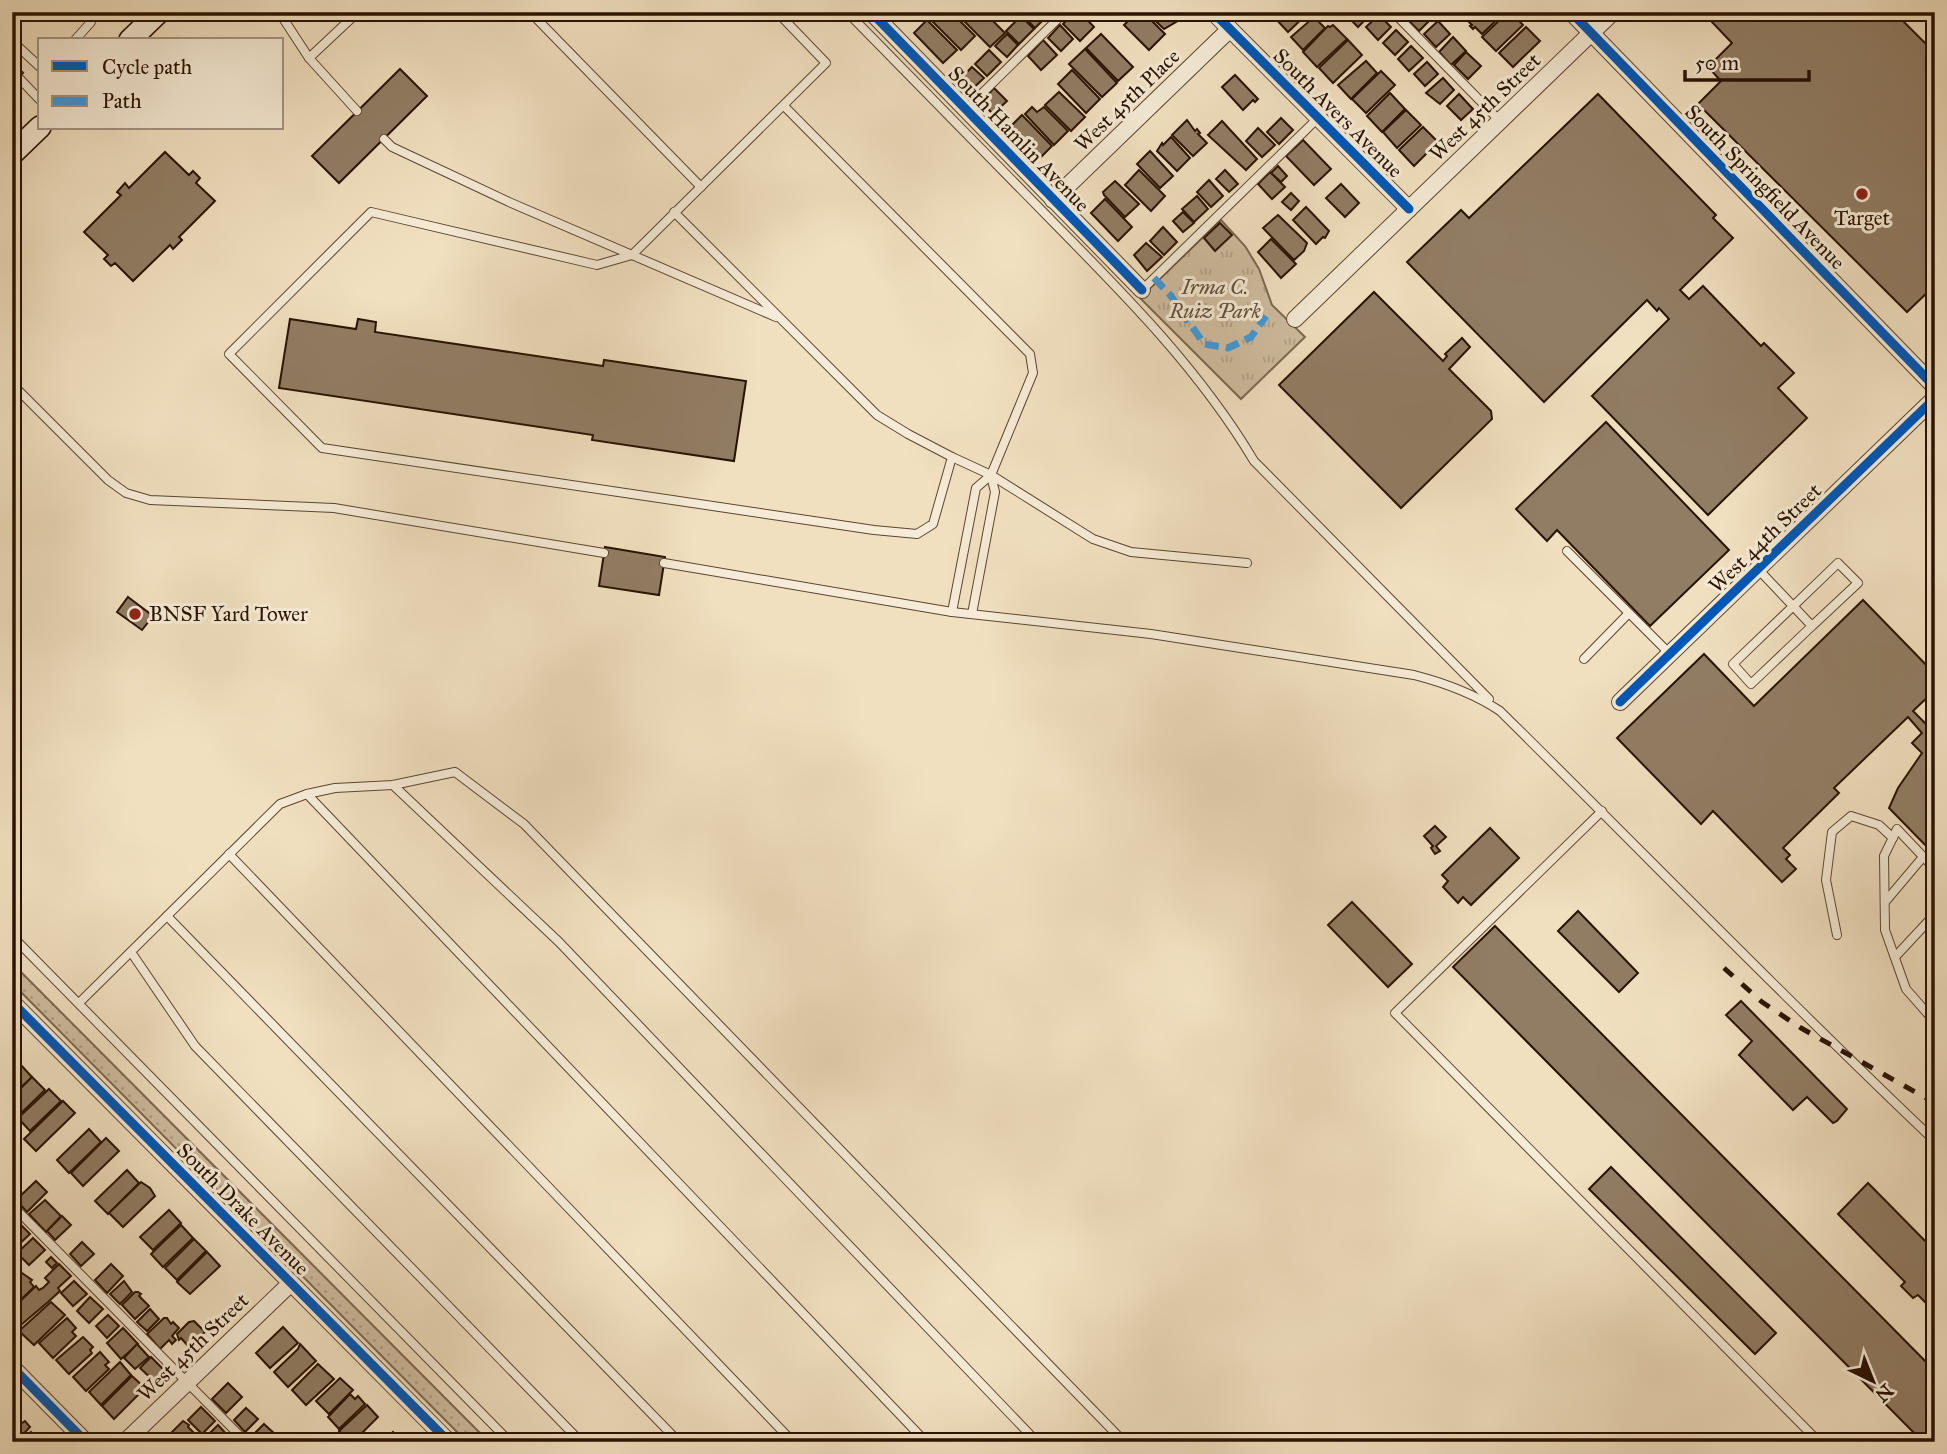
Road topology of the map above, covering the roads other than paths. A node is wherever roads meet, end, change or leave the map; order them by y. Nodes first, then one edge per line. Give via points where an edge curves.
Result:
1 (88, 12) edge
2 (279, 12) edge
3 (358, 12) edge
4 (530, 12) edge
5 (777, 12) edge
6 (847, 12) edge
7 (1065, 12) edge
8 (1213, 12) edge
9 (1393, 12) edge
10 (1570, 12) edge
11 (1613, 12) edge
12 (155, 14) edge
13 (878, 15) edge
14 (1230, 29) junction
15 (1591, 33) junction
16 (77, 38) edge
17 (132, 38) edge
18 (12, 41) edge
19 (309, 58) junction
20 (38, 65) edge
21 (18, 77) dead end
22 (38, 98) edge
23 (784, 106) junction
24 (965, 110) junction
25 (357, 111) dead end
26 (1318, 118) junction
27 (1500, 121) junction
28 (38, 129) edge
29 (384, 139) dead end
30 (12, 155) edge
31 (701, 187) junction
32 (1053, 200) junction
33 (1409, 209) junction
34 (674, 212) junction
35 (632, 255) junction
36 (1142, 290) joint
37 (781, 319) junction
38 (1296, 319) dead end
39 (12, 384) edge
40 (1935, 387) edge
41 (1935, 398) edge
42 (952, 457) junction
43 (991, 475) junction
44 (1567, 551) dead end
45 (604, 553) dead end
46 (664, 563) dead end
47 (1247, 563) dead end
48 (1758, 569) junction
49 (1793, 606) junction
50 (952, 612) junction
51 (972, 614) junction
52 (1628, 614) junction
53 (1812, 626) junction
54 (1670, 654) junction
55 (1584, 659) dead end
56 (1620, 702) dead end
57 (1500, 711) junction
58 (393, 785) junction
59 (307, 794) junction
60 (1602, 811) junction
61 (1892, 838) junction
62 (229, 854) junction
63 (1923, 857) junction
64 (1935, 869) edge
65 (1885, 902) junction
66 (1935, 914) edge
67 (167, 916) junction
68 (1837, 935) dead end
69 (12, 936) edge
70 (131, 952) junction
71 (1895, 957) junction
72 (12, 1002) edge
73 (79, 1003) junction
74 (1935, 1021) edge
75 (1935, 1141) edge
76 (12, 1205) edge
77 (291, 1283) junction
78 (12, 1367) edge
79 (187, 1382) junction
80 (86, 1442) edge
81 (125, 1442) edge
82 (246, 1442) edge
83 (449, 1442) edge
84 (510, 1442) edge
85 (580, 1442) edge
86 (679, 1442) edge
87 (793, 1442) edge
88 (926, 1442) edge
89 (1037, 1442) edge
90 (1124, 1442) edge
91 (1819, 1442) edge

1 - 16 lane via 92,22
2 - 19 lane
3 - 19 lane
4 - 31 lane
5 - 23 lane via 826,63
6 - 57 lane via 1136,307 1190,368 1254,461
7 - 24 lane
8 - 14 street, South Avers Avenue
9 - 27 lane
10 - 15 street, South Springfield Avenue
11 - 15 street, West 45th Street
12 - 17 main road
13 - 24 street, South Hamlin Avenue
14 - 26 street, South Avers Avenue
14 - 32 street, West 45th Place
15 - 27 street, West 45th Street
15 - 40 street, South Springfield Avenue
18 - 20 lane
19 - 25 lane
21 - 22 lane
23 - 31 lane
23 - 43 lane via 1030,354 1033,373
24 - 32 street, South Hamlin Avenue
26 - 33 street, South Avers Avenue
26 - 36 lane
27 - 33 street, West 45th Street
28 - 30 main road
29 - 35 lane via 464,182
31 - 34 lane
32 - 36 street, South Hamlin Avenue
33 - 38 street, West 45th Street
34 - 35 lane
34 - 37 lane
35 - 37 lane
35 - 42 lane via 597,265 370,212 229,354 322,448 874,530 917,534 933,524
37 - 42 lane via 877,415
39 - 45 lane via 108,480 150,500 334,508
41 - 48 street, West 44th Street
42 - 43 lane
43 - 47 lane via 1093,539 1130,552
43 - 50 lane via 976,488
43 - 51 lane via 994,503
44 - 52 lane
46 - 50 lane
48 - 49 lane
48 - 54 street, West 44th Street
49 - 53 lane
49 - 53 lane via 1838,563 1858,583
49 - 53 lane via 1732,664 1751,684
50 - 51 lane
51 - 57 lane via 1151,634 1414,675 1448,684
52 - 54 lane
52 - 55 lane
54 - 56 street, West 44th Street
57 - 60 lane
58 - 59 lane
58 - 89 lane via 559,942
58 - 90 lane via 455,772 524,824
59 - 62 lane via 280,804
59 - 88 lane
60 - 75 lane via 1837,1049
60 - 91 lane via 1395,1013
61 - 63 lane via 1897,830
61 - 65 lane via 1884,856
61 - 68 lane via 1880,825 1851,816 1832,832 1826,880
62 - 67 lane
62 - 87 lane
63 - 64 lane
63 - 65 lane
65 - 71 lane via 1885,930
66 - 71 lane
67 - 70 lane
67 - 86 lane
69 - 73 lane
70 - 73 lane
70 - 85 lane via 195,1046
71 - 74 lane via 1906,989
72 - 77 street, South Drake Avenue
73 - 84 lane
76 - 79 lane
77 - 79 street, West 45th Street
77 - 83 street, South Drake Avenue
78 - 80 street
79 - 81 street, West 45th Street
79 - 82 lane

